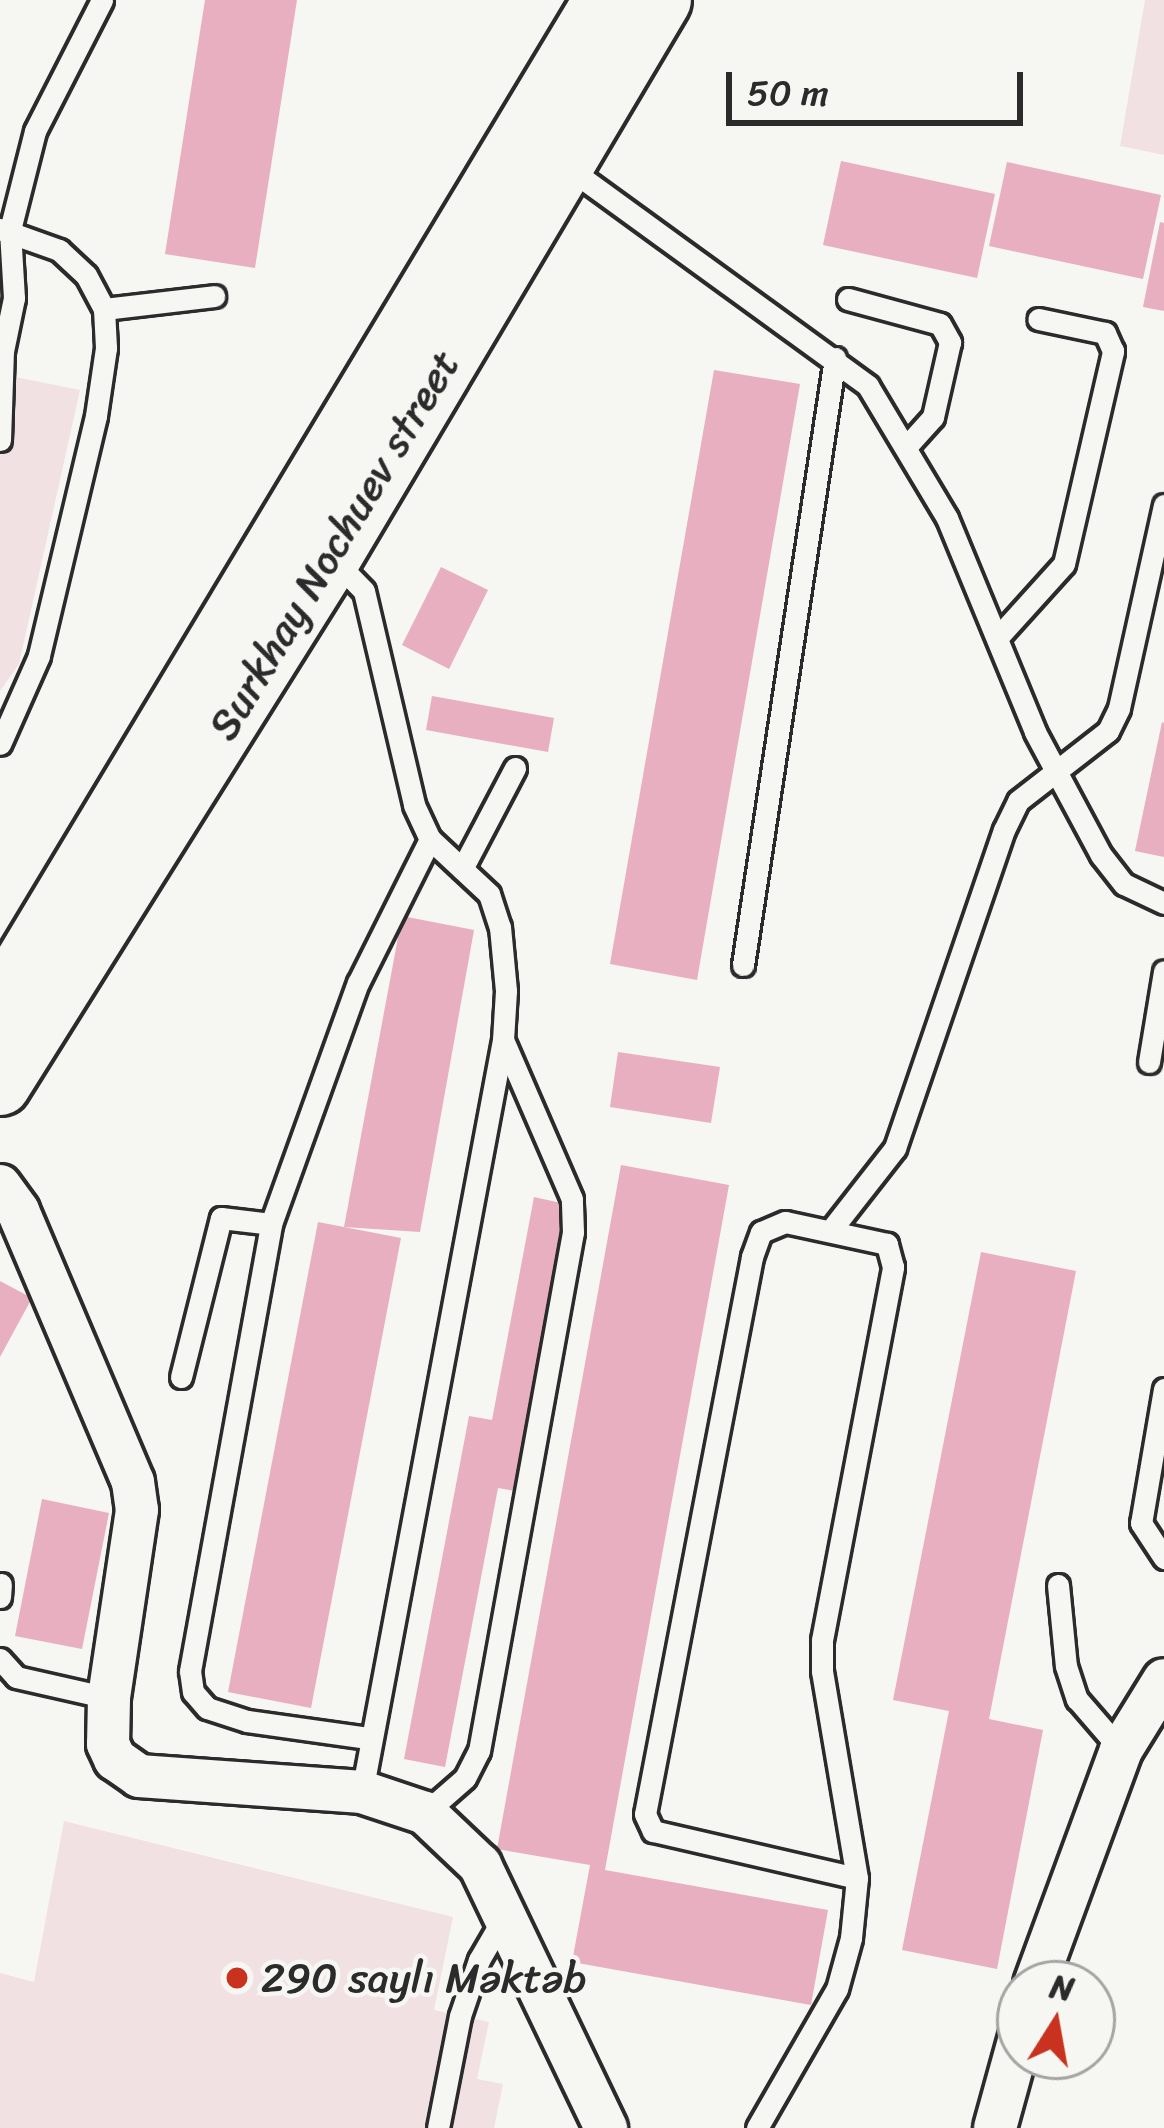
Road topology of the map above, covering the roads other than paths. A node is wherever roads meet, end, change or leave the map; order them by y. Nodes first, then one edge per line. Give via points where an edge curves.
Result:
1 (604, 0) edge
2 (661, 0) edge
3 (104, 5) edge
4 (542, 149) junction
5 (5, 230) edge
6 (214, 296) dead end
7 (848, 299) dead end
8 (104, 309) junction
9 (1038, 319) dead end
10 (2, 351) edge
11 (835, 358) junction
12 (0, 440) edge
13 (908, 445) junction
14 (1164, 505) edge
15 (331, 557) junction
16 (998, 638) junction
17 (0, 744) edge
18 (515, 768) dead end
19 (1055, 768) junction
20 (430, 839) junction
21 (462, 869) junction
22 (1164, 903) edge
23 (743, 964) dead end
24 (1164, 971) edge
25 (11, 1004) edge
26 (503, 1040) junction
27 (1149, 1062) dead end
28 (0, 1085) edge
29 (0, 1186) edge
30 (271, 1224) junction
31 (831, 1230) junction
32 (182, 1377) dead end
33 (1164, 1389) edge
34 (1164, 1558) edge
35 (1, 1584) edge
36 (1058, 1585) dead end
37 (0, 1597) edge
38 (0, 1659) edge
39 (1164, 1680) edge
40 (109, 1698) junction
41 (368, 1738) junction
42 (1121, 1750) junction
43 (362, 1792) junction
44 (425, 1813) junction
45 (857, 1878) junction
46 (504, 1917) junction
47 (1044, 1960) edge
48 (1008, 2080) edge
49 (438, 2128) edge
50 (606, 2128) edge
51 (757, 2128) edge
52 (994, 2128) edge

1 - 4 street, Surkhay Nochuev street
2 - 4 street, Surkhay Nochuev street
3 - 5 lane via 35,131
4 - 11 lane
4 - 15 street, Surkhay Nochuev street
4 - 25 street, Surkhay Nochuev street
5 - 8 lane via 59,250 86,275
5 - 10 lane via 14,298
6 - 8 lane
7 - 13 lane via 940,324 950,342 933,417
8 - 17 lane via 96,416 50,613 27,692
9 - 16 lane via 1105,333 1113,351 1064,564
10 - 12 lane
11 - 13 lane via 868,386
11 - 23 lane
13 - 16 lane
14 - 19 lane via 1119,708 1108,731
15 - 20 lane via 364,591 414,805
15 - 25 street, Surkhay Nochuev street
16 - 19 lane
18 - 21 lane
19 - 22 lane via 1124,884
19 - 31 lane via 1018,801 1004,830 896,1148
20 - 21 lane
20 - 30 lane via 358,983
21 - 26 lane via 488,894 500,928
24 - 27 lane
25 - 28 street, Surkhay Nochuev street
26 - 41 lane
26 - 44 lane via 572,1199 573,1232 479,1751 465,1778
29 - 40 street via 18,1211 133,1482 136,1510
30 - 32 lane via 220,1218
30 - 41 lane via 190,1671 193,1692 207,1708 248,1721
31 - 45 lane via 887,1244 893,1268 822,1640
31 - 45 lane via 785,1222 761,1232 752,1257 645,1814 653,1832
33 - 34 lane via 1141,1523
35 - 37 lane
36 - 42 lane via 1077,1699
38 - 40 lane via 16,1677
39 - 42 street
40 - 43 street via 108,1744 139,1776
41 - 43 lane
42 - 47 street
43 - 44 street
44 - 46 street via 480,1865
45 - 51 lane via 837,1989
46 - 49 lane via 460,2017
46 - 50 street
48 - 52 street

